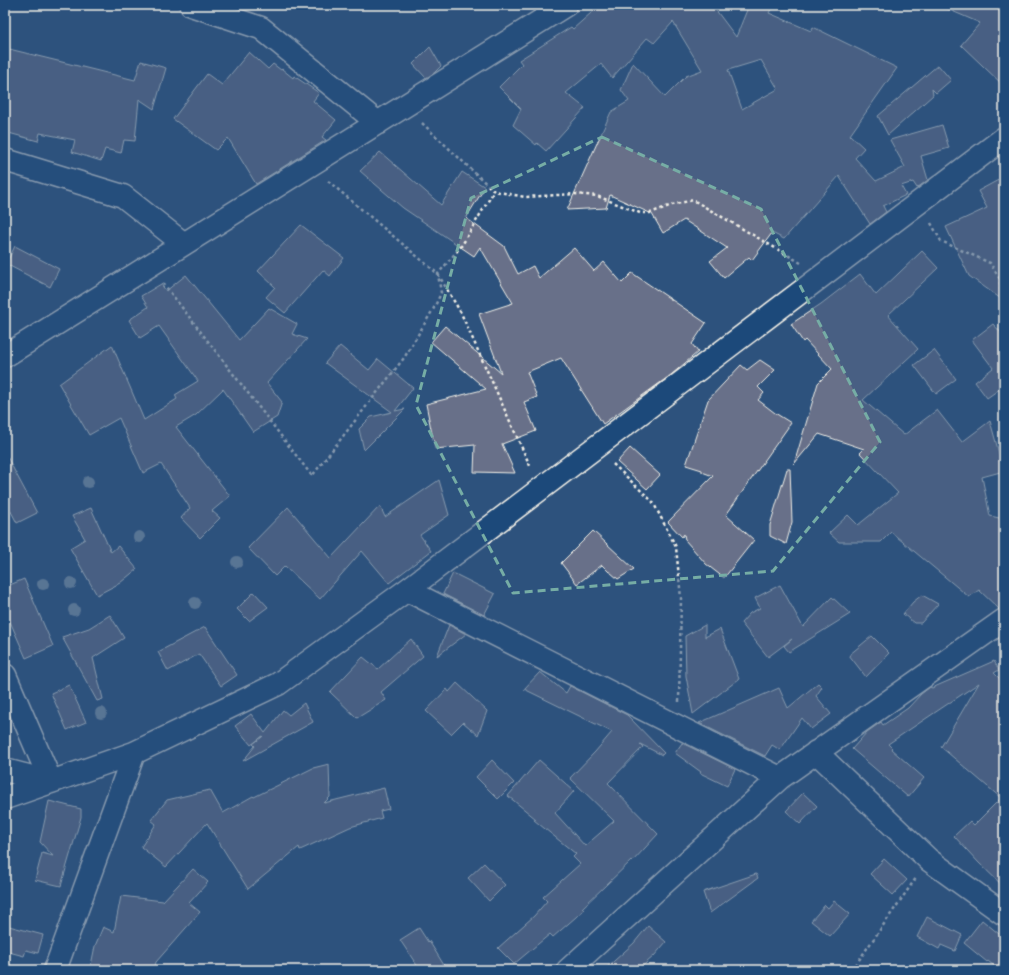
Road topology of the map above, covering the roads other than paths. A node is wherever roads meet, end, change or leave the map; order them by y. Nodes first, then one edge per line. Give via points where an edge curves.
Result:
1 (190, 5) edge
2 (566, 5) edge
3 (378, 123) junction
4 (1004, 138) edge
5 (5, 160) edge
6 (184, 244) junction
7 (5, 356) edge
8 (407, 590) junction
9 (1004, 620) edge
10 (5, 675) edge
11 (816, 752) junction
12 (134, 753) junction
13 (5, 770) edge
14 (780, 778) junction
15 (50, 782) junction
16 (5, 798) edge
17 (1004, 914) edge
18 (55, 970) edge
19 (568, 970) edge

1 - 3 street via 261,28
2 - 3 street
3 - 6 street
4 - 8 street
5 - 6 street via 123,196
6 - 7 street
8 - 12 street via 278,684
8 - 14 street
9 - 11 street
10 - 15 street
11 - 14 street
11 - 17 street via 929,860
12 - 15 street
12 - 18 street
13 - 15 street
14 - 19 street
15 - 16 street

